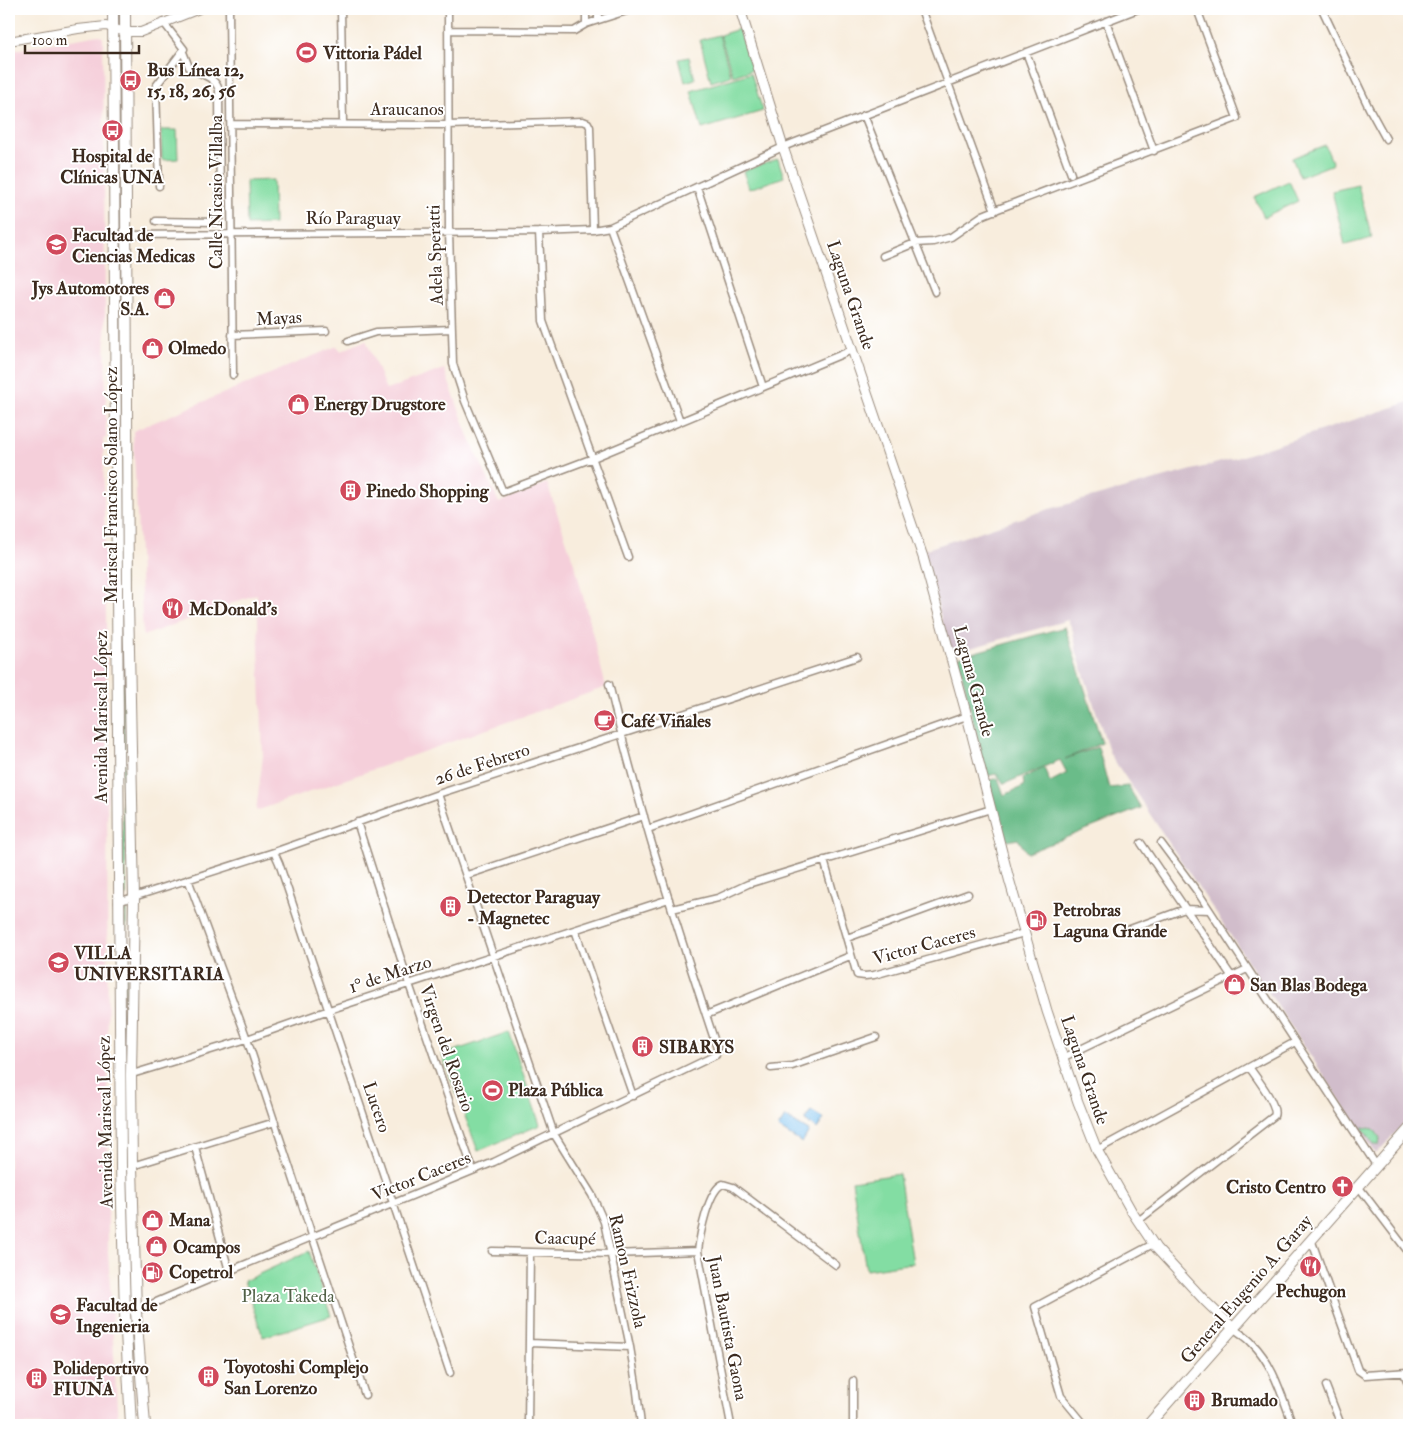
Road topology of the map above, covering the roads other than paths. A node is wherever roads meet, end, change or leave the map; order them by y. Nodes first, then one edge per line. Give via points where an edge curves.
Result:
1 (113, 9) edge
2 (125, 9) edge
3 (199, 9) edge
4 (229, 9) edge
5 (341, 9) edge
6 (448, 9) edge
7 (586, 9) edge
8 (598, 9) edge
9 (634, 9) edge
10 (921, 9) edge
11 (1138, 9) edge
12 (1197, 9) edge
13 (1322, 9) edge
14 (744, 10) edge
15 (598, 20) junction
16 (1106, 21) junction
17 (164, 23) junction
18 (586, 24) junction
19 (113, 27) junction
20 (448, 30) junction
21 (125, 32) junction
22 (9, 41) edge
23 (183, 52) junction
24 (1026, 52) junction
25 (948, 84) junction
26 (864, 114) junction
27 (231, 124) junction
28 (343, 124) junction
29 (448, 124) junction
30 (1386, 139) dead end
31 (783, 147) junction
32 (1154, 151) junction
33 (1071, 174) dead end
34 (159, 186) dead end
35 (697, 187) junction
36 (994, 211) junction
37 (156, 221) dead end
38 (610, 227) junction
39 (593, 230) junction
40 (449, 232) junction
41 (540, 232) junction
42 (230, 234) junction
43 (126, 235) junction
44 (915, 243) junction
45 (882, 256) dead end
46 (935, 292) dead end
47 (452, 329) junction
48 (326, 331) dead end
49 (232, 335) junction
50 (348, 341) dead end
51 (852, 350) junction
52 (233, 375) dead end
53 (763, 387) junction
54 (680, 421) junction
55 (593, 458) junction
56 (131, 539) dead end
57 (628, 557) dead end
58 (128, 579) junction
59 (857, 657) dead end
60 (609, 684) dead end
61 (967, 716) junction
62 (621, 735) junction
63 (438, 794) junction
64 (991, 809) junction
65 (644, 816) junction
66 (357, 822) junction
67 (648, 829) junction
68 (1141, 843) dead end
69 (1161, 844) dead end
70 (274, 852) junction
71 (824, 860) junction
72 (466, 875) junction
73 (188, 880) junction
74 (968, 894) dead end
75 (134, 898) junction
76 (669, 899) junction
77 (118, 902) junction
78 (672, 909) junction
79 (1185, 909) junction
80 (1209, 910) junction
81 (1130, 928) dead end
82 (575, 930) junction
83 (1024, 933) junction
84 (846, 938) junction
85 (850, 956) junction
86 (494, 957) junction
87 (1247, 970) junction
88 (1232, 977) junction
89 (409, 984) junction
90 (329, 1010) junction
91 (706, 1015) junction
92 (876, 1037) dead end
93 (247, 1039) junction
94 (1295, 1042) junction
95 (1062, 1058) junction
96 (1249, 1067) junction
97 (771, 1068) dead end
98 (126, 1076) junction
99 (633, 1096) junction
100 (275, 1122) junction
101 (1409, 1129) edge
102 (554, 1134) junction
103 (195, 1147) junction
104 (1097, 1150) junction
105 (132, 1166) junction
106 (1376, 1166) junction
107 (473, 1170) junction
108 (1358, 1186) junction
109 (394, 1203) junction
110 (1138, 1221) junction
111 (312, 1238) junction
112 (1311, 1239) junction
113 (1153, 1244) junction
114 (492, 1251) dead end
115 (698, 1251) junction
116 (530, 1252) junction
117 (1409, 1253) edge
118 (612, 1254) junction
119 (836, 1265) dead end
120 (229, 1271) junction
121 (136, 1312) junction
122 (125, 1313) junction
123 (1233, 1328) junction
124 (530, 1343) junction
125 (630, 1347) junction
126 (450, 1372) dead end
127 (1407, 1373) edge
128 (853, 1381) dead end
129 (1326, 1386) dead end
130 (1409, 1386) edge
131 (365, 1395) dead end
132 (1157, 1421) edge
133 (132, 1425) edge
134 (146, 1425) edge
135 (528, 1425) edge
136 (641, 1425) edge
137 (732, 1425) edge
138 (853, 1425) edge
139 (1085, 1425) edge
140 (1148, 1425) edge
141 (1293, 1425) edge
142 (1341, 1425) edge

1 - 19 main road, Avenida Mariscal López
2 - 21 main road
3 - 17 street
4 - 27 street, Calle Nicasio Villalba
5 - 28 street
6 - 20 street, Adela Speratti
7 - 18 street
8 - 15 street
9 - 15 street
10 - 25 street
11 - 16 street, Río Paraguay
12 - 32 street via 1236,118
13 - 30 street
14 - 31 main road, Laguna Grande
15 - 18 street
16 - 24 street, Río Paraguay
16 - 32 street
17 - 21 street via 141,32
17 - 23 street via 184,47
18 - 20 street via 574,31
19 - 21 street
19 - 22 street via 78,29
19 - 77 main road, Avenida Mariscal López
20 - 29 street, Adela Speratti
21 - 43 main road
23 - 34 street via 156,86
23 - 37 street via 189,67 211,78 219,90 220,217 215,222
24 - 25 street, Río Paraguay
24 - 33 street
25 - 26 street, Río Paraguay
25 - 36 street
26 - 31 street, Río Paraguay
26 - 44 street
27 - 28 street, Araucanos
27 - 42 street, Calle Nicasio Villalba
28 - 29 street, Araucanos
29 - 39 street, Araucanos via 588,123
29 - 40 street, Adela Speratti
31 - 35 street, Río Paraguay
31 - 51 main road, Laguna Grande
32 - 36 street
35 - 38 street, Río Paraguay
35 - 53 street
36 - 44 street via 951,237
38 - 39 street, Río Paraguay
38 - 54 street
39 - 41 street, Río Paraguay
40 - 41 street, Río Paraguay
40 - 42 street, Río Paraguay
40 - 47 street, Adela Speratti
41 - 55 street via 543,321
42 - 43 street, Río Paraguay
42 - 49 street, Calle Nicasio Villalba
43 - 58 main road, Mariscal Francisco Solano López
44 - 45 street
44 - 46 street
47 - 50 street via 376,332
47 - 55 street, Adela Speratti via 452,364 503,492
48 - 49 street, Mayas
49 - 52 street, Calle Nicasio Villalba
51 - 53 street
51 - 61 main road, Laguna Grande via 923,557
53 - 54 street
54 - 55 street
55 - 57 street
56 - 58 main road
58 - 75 main road, Mariscal Francisco Solano López
59 - 62 street, 26 de Febrero
60 - 62 street
61 - 64 main road, Laguna Grande
61 - 67 street
62 - 63 street, 26 de Febrero
62 - 65 street
63 - 66 street, 26 de Febrero
63 - 72 street, Ramon Frizzola
64 - 71 street
64 - 83 main road, Laguna Grande
65 - 67 street
65 - 72 street
66 - 70 street, 26 de Febrero
66 - 89 street, Virgen del Rosario
67 - 76 street
68 - 79 street
69 - 80 street
70 - 73 street, 26 de Febrero
70 - 90 street, Lucero
71 - 78 street via 748,884 718,898
71 - 84 street
72 - 86 street, Ramon Frizzola
73 - 75 street, 26 de Febrero
73 - 93 street
74 - 84 street
75 - 77 street, 26 de Febrero
75 - 98 main road, Mariscal Francisco Solano López
76 - 78 street
76 - 82 street, 1° de Marzo
77 - 98 main road, Avenida Mariscal López
78 - 91 street
79 - 80 street
79 - 81 street
79 - 88 street
80 - 87 street
82 - 86 street, 1° de Marzo
82 - 99 street
83 - 85 street, Victor Caceres via 874,975 857,975
83 - 95 main road, Laguna Grande
84 - 85 street
85 - 91 street, Victor Caceres
86 - 89 street, 1° de Marzo
86 - 102 street, Ramon Frizzola
87 - 88 street
87 - 94 street
88 - 95 street
89 - 90 street, 1° de Marzo
89 - 107 street, Virgen del Rosario
90 - 93 street, 1° de Marzo
90 - 109 street, Lucero
91 - 99 street, Victor Caceres via 716,1055
92 - 97 street via 792,1066
93 - 98 street, 1° de Marzo
93 - 100 street
94 - 96 street
94 - 106 street
95 - 104 main road, Laguna Grande
96 - 104 street
96 - 110 street via 1275,1109 1274,1116
98 - 105 main road, Mariscal Francisco Solano López
98 - 122 main road, Avenida Mariscal López
99 - 102 street, Victor Caceres
100 - 103 street
100 - 111 street
101 - 106 main road, General Eugenio A. Garay
102 - 107 street, Victor Caceres
102 - 118 street, Ramon Frizzola via 592,1195 604,1222
103 - 105 street
103 - 120 street
104 - 110 main road, Laguna Grande
105 - 121 main road, Mariscal Francisco Solano López
106 - 108 main road, General Eugenio A. Garay
107 - 109 street, Victor Caceres
108 - 112 main road, General Eugenio A. Garay
108 - 117 street
109 - 111 street, Victor Caceres
109 - 126 street, Lucero
110 - 113 main road, Laguna Grande
111 - 120 street, Victor Caceres
111 - 131 street
112 - 123 main road, General Eugenio A. Garay
112 - 127 street via 1358,1370 1365,1375
113 - 123 main road, Laguna Grande
113 - 139 street via 1036,1307 1061,1396
114 - 116 street, Caacupé
115 - 118 street, Caacupé
115 - 119 street, Juan Bautista Gaona via 700,1232 713,1194 723,1184 741,1192
115 - 137 street, Juan Bautista Gaona
116 - 118 street, Caacupé
116 - 124 street
118 - 125 street, Ramon Frizzola
120 - 121 street, Victor Caceres
121 - 122 street, Victor Caceres
121 - 134 main road, Mariscal Francisco Solano López
122 - 133 main road, Avenida Mariscal López
123 - 132 main road, General Eugenio A. Garay
123 - 141 street via 1263,1357 1277,1381
124 - 125 street
124 - 135 street
125 - 136 street, Ramon Frizzola
127 - 130 street
128 - 138 street
129 - 142 street
132 - 140 main road, General Eugenio A. Garay

